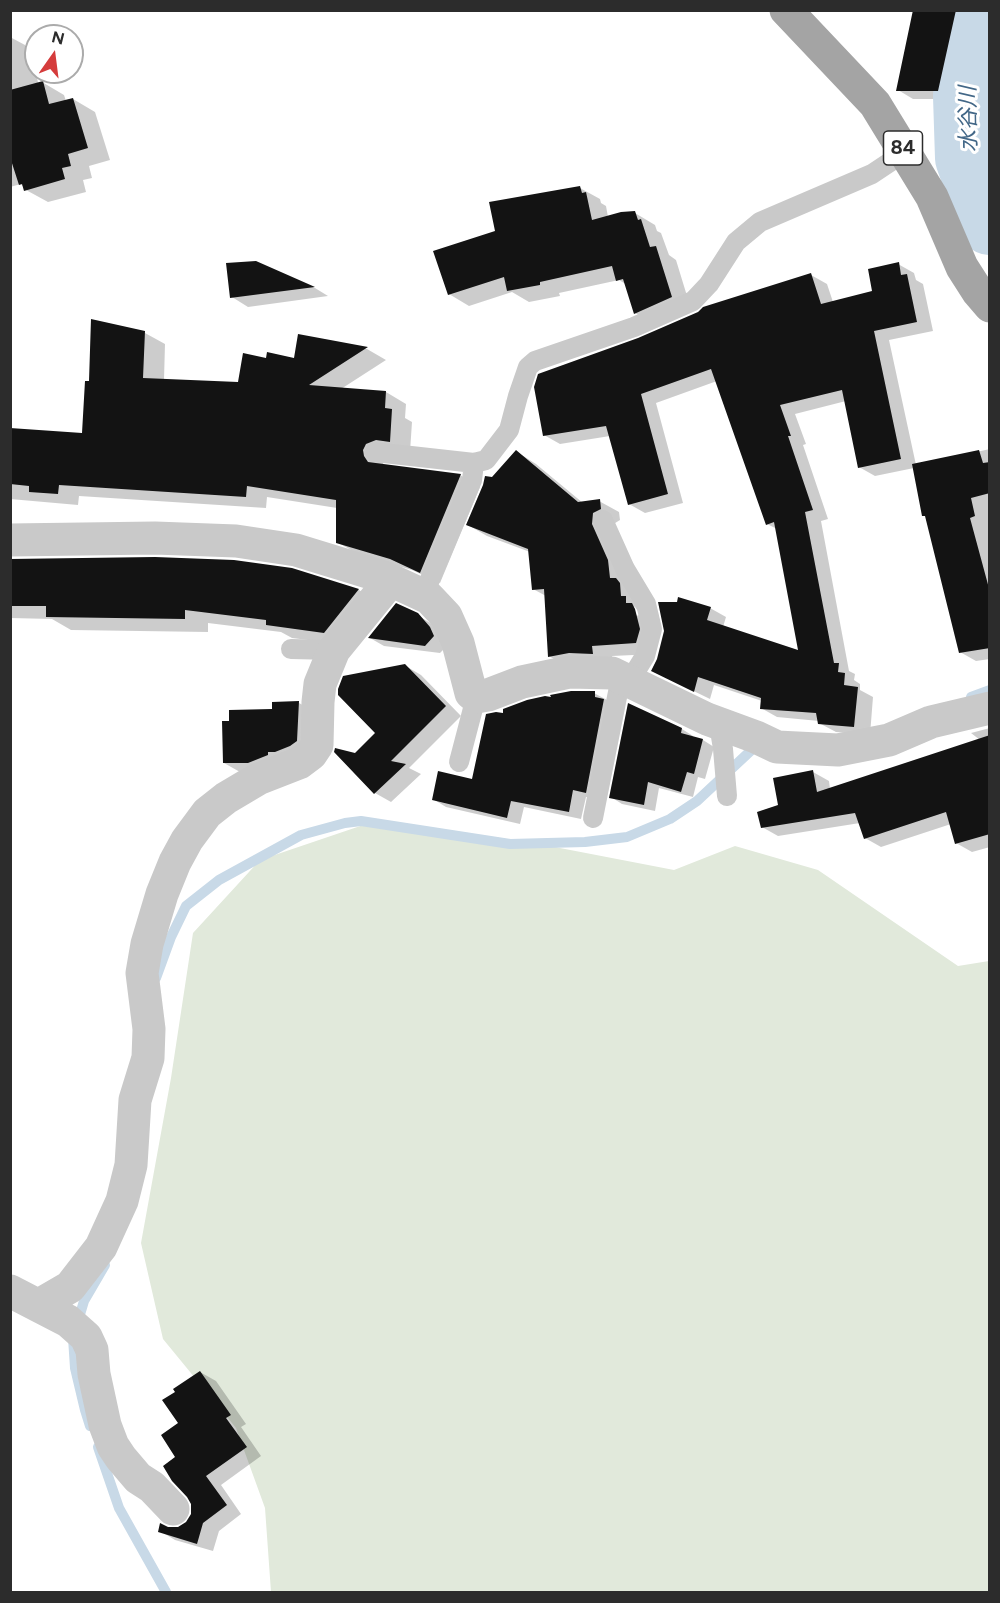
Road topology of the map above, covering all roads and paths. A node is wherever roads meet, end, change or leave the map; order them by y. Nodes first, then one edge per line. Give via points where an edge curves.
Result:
1 (786, 10) edge
2 (905, 152) junction
3 (990, 306) edge
4 (375, 452) dead end
5 (474, 463) junction
6 (603, 520) dead end
7 (10, 540) edge
8 (391, 580) junction
9 (423, 596) junction
10 (291, 649) dead end
11 (334, 650) junction
12 (625, 679) junction
13 (476, 698) junction
14 (990, 708) edge
15 (719, 724) junction
16 (459, 762) dead end
17 (726, 796) dead end
18 (593, 819) dead end
19 (25, 1298) edge
20 (173, 1509) dead end

1 - 2 main road, 84 via 875,104
2 - 3 main road, 84 via 932,197 962,267
2 - 5 lane via 872,174 760,222 736,242 693,301 634,327 535,361 528,367 505,436 486,460
4 - 5 lane
5 - 9 lane via 472,480
6 - 12 lane via 646,604 652,629 645,656
7 - 8 street via 236,541 296,550
8 - 9 street
8 - 11 street
9 - 13 street via 446,616
10 - 11 lane
11 - 19 street via 320,684 317,745 311,754 299,764 258,778 207,813 175,862 147,944 142,973 149,1029 148,1058 135,1100 130,1165 122,1200 101,1247 70,1287
12 - 13 street via 612,673 569,672 522,682
12 - 15 street
12 - 18 lane
13 - 16 lane
14 - 15 street via 931,722 889,740 838,750 777,747
15 - 17 lane
19 - 20 street via 68,1321 86,1337 113,1446 138,1478

